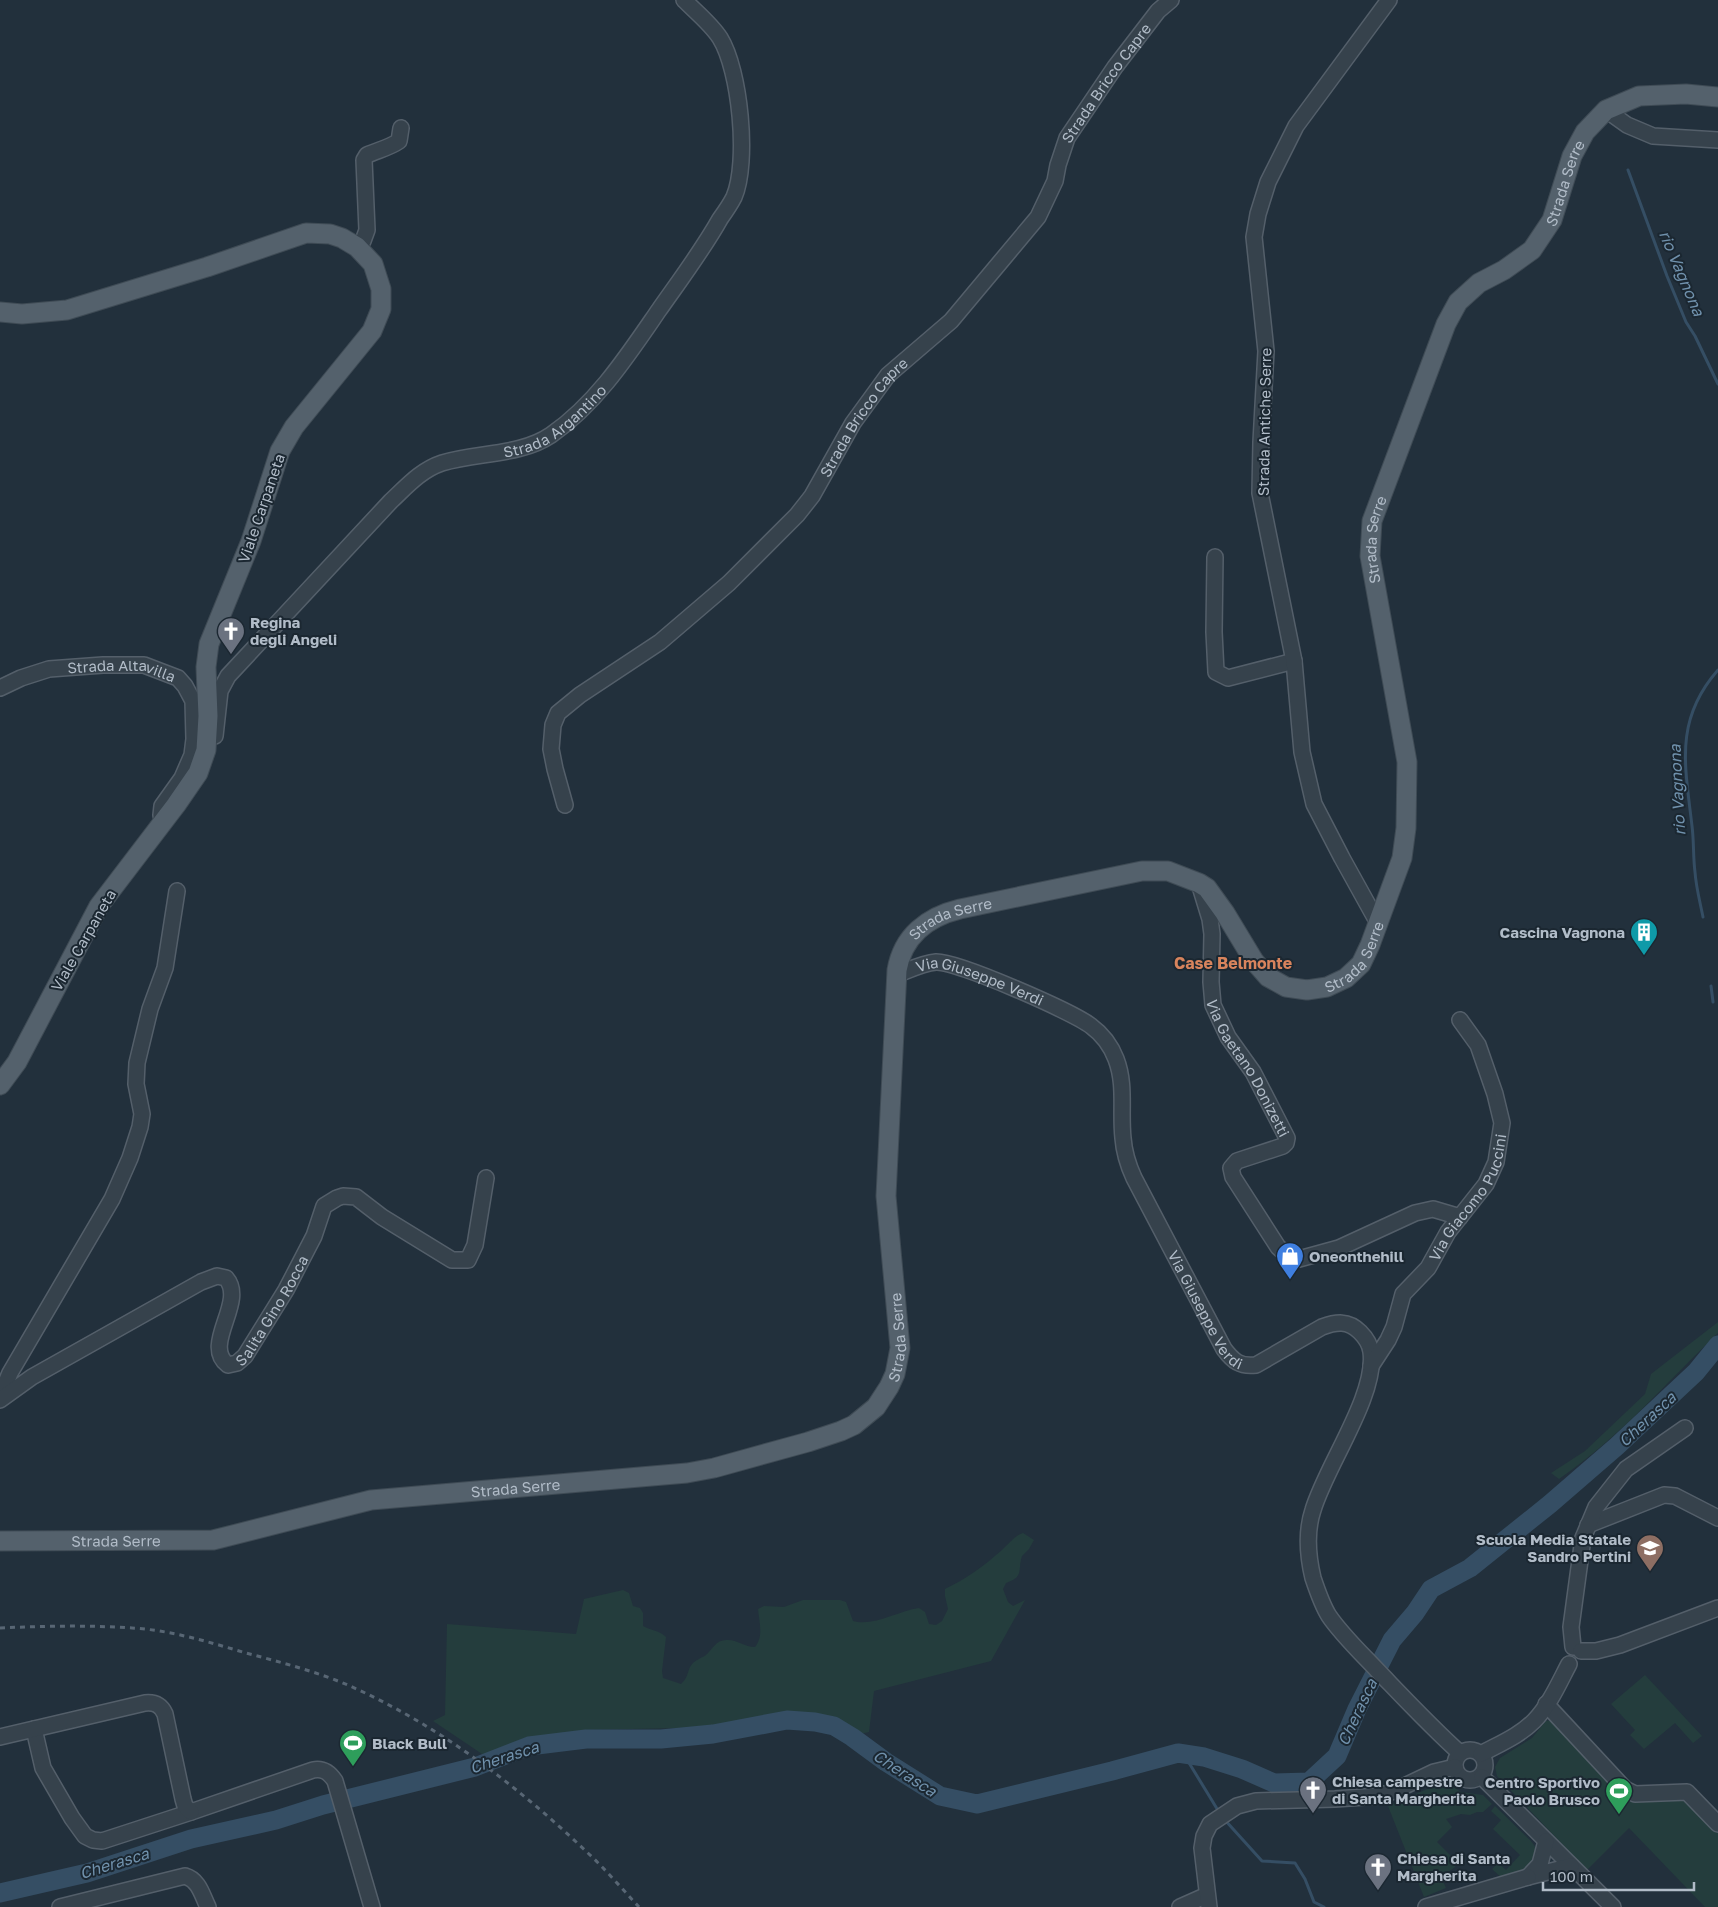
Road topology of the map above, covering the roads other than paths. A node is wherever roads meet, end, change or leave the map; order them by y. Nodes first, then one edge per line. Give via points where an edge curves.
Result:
1 (684, 0) edge
2 (1171, 0) edge
3 (1389, 0) edge
4 (1718, 97) edge
5 (1606, 110) junction
6 (401, 128) dead end
7 (1718, 140) edge
8 (356, 247) junction
9 (0, 312) edge
10 (1216, 558) dead end
11 (1294, 661) junction
12 (0, 688) edge
13 (206, 750) junction
14 (566, 805) dead end
15 (164, 822) junction
16 (1199, 883) junction
17 (177, 891) dead end
18 (1378, 923) junction
19 (896, 975) junction
20 (1460, 1020) dead end
21 (0, 1085) edge
22 (486, 1178) dead end
23 (1460, 1217) junction
24 (1371, 1366) junction
25 (0, 1399) edge
26 (1685, 1428) dead end
27 (1718, 1518) edge
28 (1588, 1526) junction
29 (0, 1542) edge
30 (1718, 1608) edge
31 (1577, 1649) junction
32 (1546, 1704) junction
33 (34, 1729) junction
34 (0, 1737) edge
35 (1481, 1754) junction
36 (1457, 1760) junction
37 (1482, 1776) junction
38 (191, 1812) junction
39 (1718, 1824) edge
40 (1546, 1841) junction
41 (1571, 1866) junction
42 (1528, 1877) junction
43 (1208, 1901) edge
44 (60, 1907) edge
45 (208, 1907) edge
46 (372, 1907) edge
47 (1180, 1907) edge
48 (1426, 1907) edge
49 (1613, 1907) edge

1 - 13 street, Strada Argantino via 720,38 735,80 740,113 742,160 738,181 734,196 712,234 636,343 590,402 552,434 536,444 442,464 417,476 391,501 228,676 220,691 215,745
2 - 14 street, Strada Bricco Capre via 1158,11 1115,66 1067,138 1055,181 1038,217 951,321 888,375 853,423 806,505 729,583 676,630 558,713 552,724 552,749
3 - 11 street, Strada Antiche Serre via 1296,126 1268,182 1254,237 1266,351 1260,493
4 - 5 main road, Strada Serre via 1686,94 1639,96
5 - 7 street via 1627,125 1653,136
5 - 18 main road, Strada Serre via 1585,132 1572,156 1552,220 1532,250 1478,283 1458,302 1372,521 1370,556 1407,762 1402,858
6 - 8 street via 399,141 367,155 364,160 367,230 363,241
8 - 9 main road, Viale Carpaneta via 330,234 306,233 67,310 22,314
8 - 13 main road, Viale Carpaneta via 372,264 381,289 381,309 372,331 294,427 280,452 251,540 210,644 206,667
10 - 11 street via 1216,672 1228,678
11 - 18 street, Strada Antiche Serre via 1302,752 1314,804
12 - 15 street, Strada Altavilla via 49,669 104,665 144,665 178,678 193,701 194,738 192,755 182,778 162,806
13 - 15 main road, Viale Carpaneta via 198,773
15 - 21 main road, Viale Carpaneta via 99,906 16,1062
16 - 18 main road, Strada Serre via 1216,900 1254,961 1268,977 1286,987 1327,988 1346,978 1361,964
16 - 19 main road, Strada Serre via 1168,871 1142,871 950,911 927,921 910,937 901,953
16 - 23 street, Via Gaetano Donizetti via 1212,934 1213,1005 1228,1037 1253,1072 1288,1138 1283,1146 1237,1161 1231,1168 1233,1178 1278,1248 1289,1257 1298,1259 1339,1248 1415,1213 1433,1209
17 - 25 street, Salita Gino Rocca via 168,954 150,1008 137,1064 136,1084 142,1114 130,1158 112,1199 10,1373
19 - 24 street, Via Giuseppe Verdi via 928,964 945,963 1065,1011 1092,1026 1110,1047 1120,1070 1122,1137 1134,1178 1232,1360 1256,1365 1322,1327 1343,1322 1353,1326 1368,1343
19 - 29 main road, Strada Serre via 886,1196 900,1348 895,1374 886,1392 876,1407 854,1424 808,1442 687,1473 371,1500 213,1540
20 - 23 street, Via Giacomo Puccini via 1478,1045 1502,1123 1496,1162 1486,1184
22 - 25 street, Salita Gino Rocca via 475,1245 468,1260 452,1260 356,1197 343,1196 324,1206 314,1236 286,1290 245,1356 237,1363 228,1365 219,1351 232,1293 226,1278 217,1276 32,1377
23 - 24 street, Via Giacomo Puccini via 1428,1268 1403,1294 1388,1340
24 - 36 street, Via Giuseppe Verdi via 1368,1383 1312,1513 1309,1545 1314,1578 1330,1617 1437,1732
26 - 28 street via 1626,1469 1596,1507
27 - 28 street via 1675,1496 1664,1495
28 - 31 street via 1582,1538 1571,1627 1571,1639
30 - 31 street via 1620,1645 1596,1651
31 - 32 street via 1568,1650 1565,1654 1569,1664
32 - 35 street via 1536,1720 1524,1730
32 - 39 street via 1626,1789 1635,1794 1687,1792
33 - 34 street
33 - 38 street via 43,1768 85,1836 102,1841
33 - 38 street via 155,1703 164,1714 183,1799
35 - 36 street via 1473,1750
35 - 37 street via 1485,1763
36 - 37 street via 1458,1776 1467,1780
36 - 43 street via 1379,1796 1256,1801 1222,1815 1206,1829 1202,1848
37 - 40 street
38 - 46 street via 313,1770 325,1770 335,1781
40 - 41 street
40 - 42 street via 1540,1864
41 - 42 street
41 - 49 street
42 - 48 street
43 - 47 street
44 - 45 street via 185,1876 199,1886

